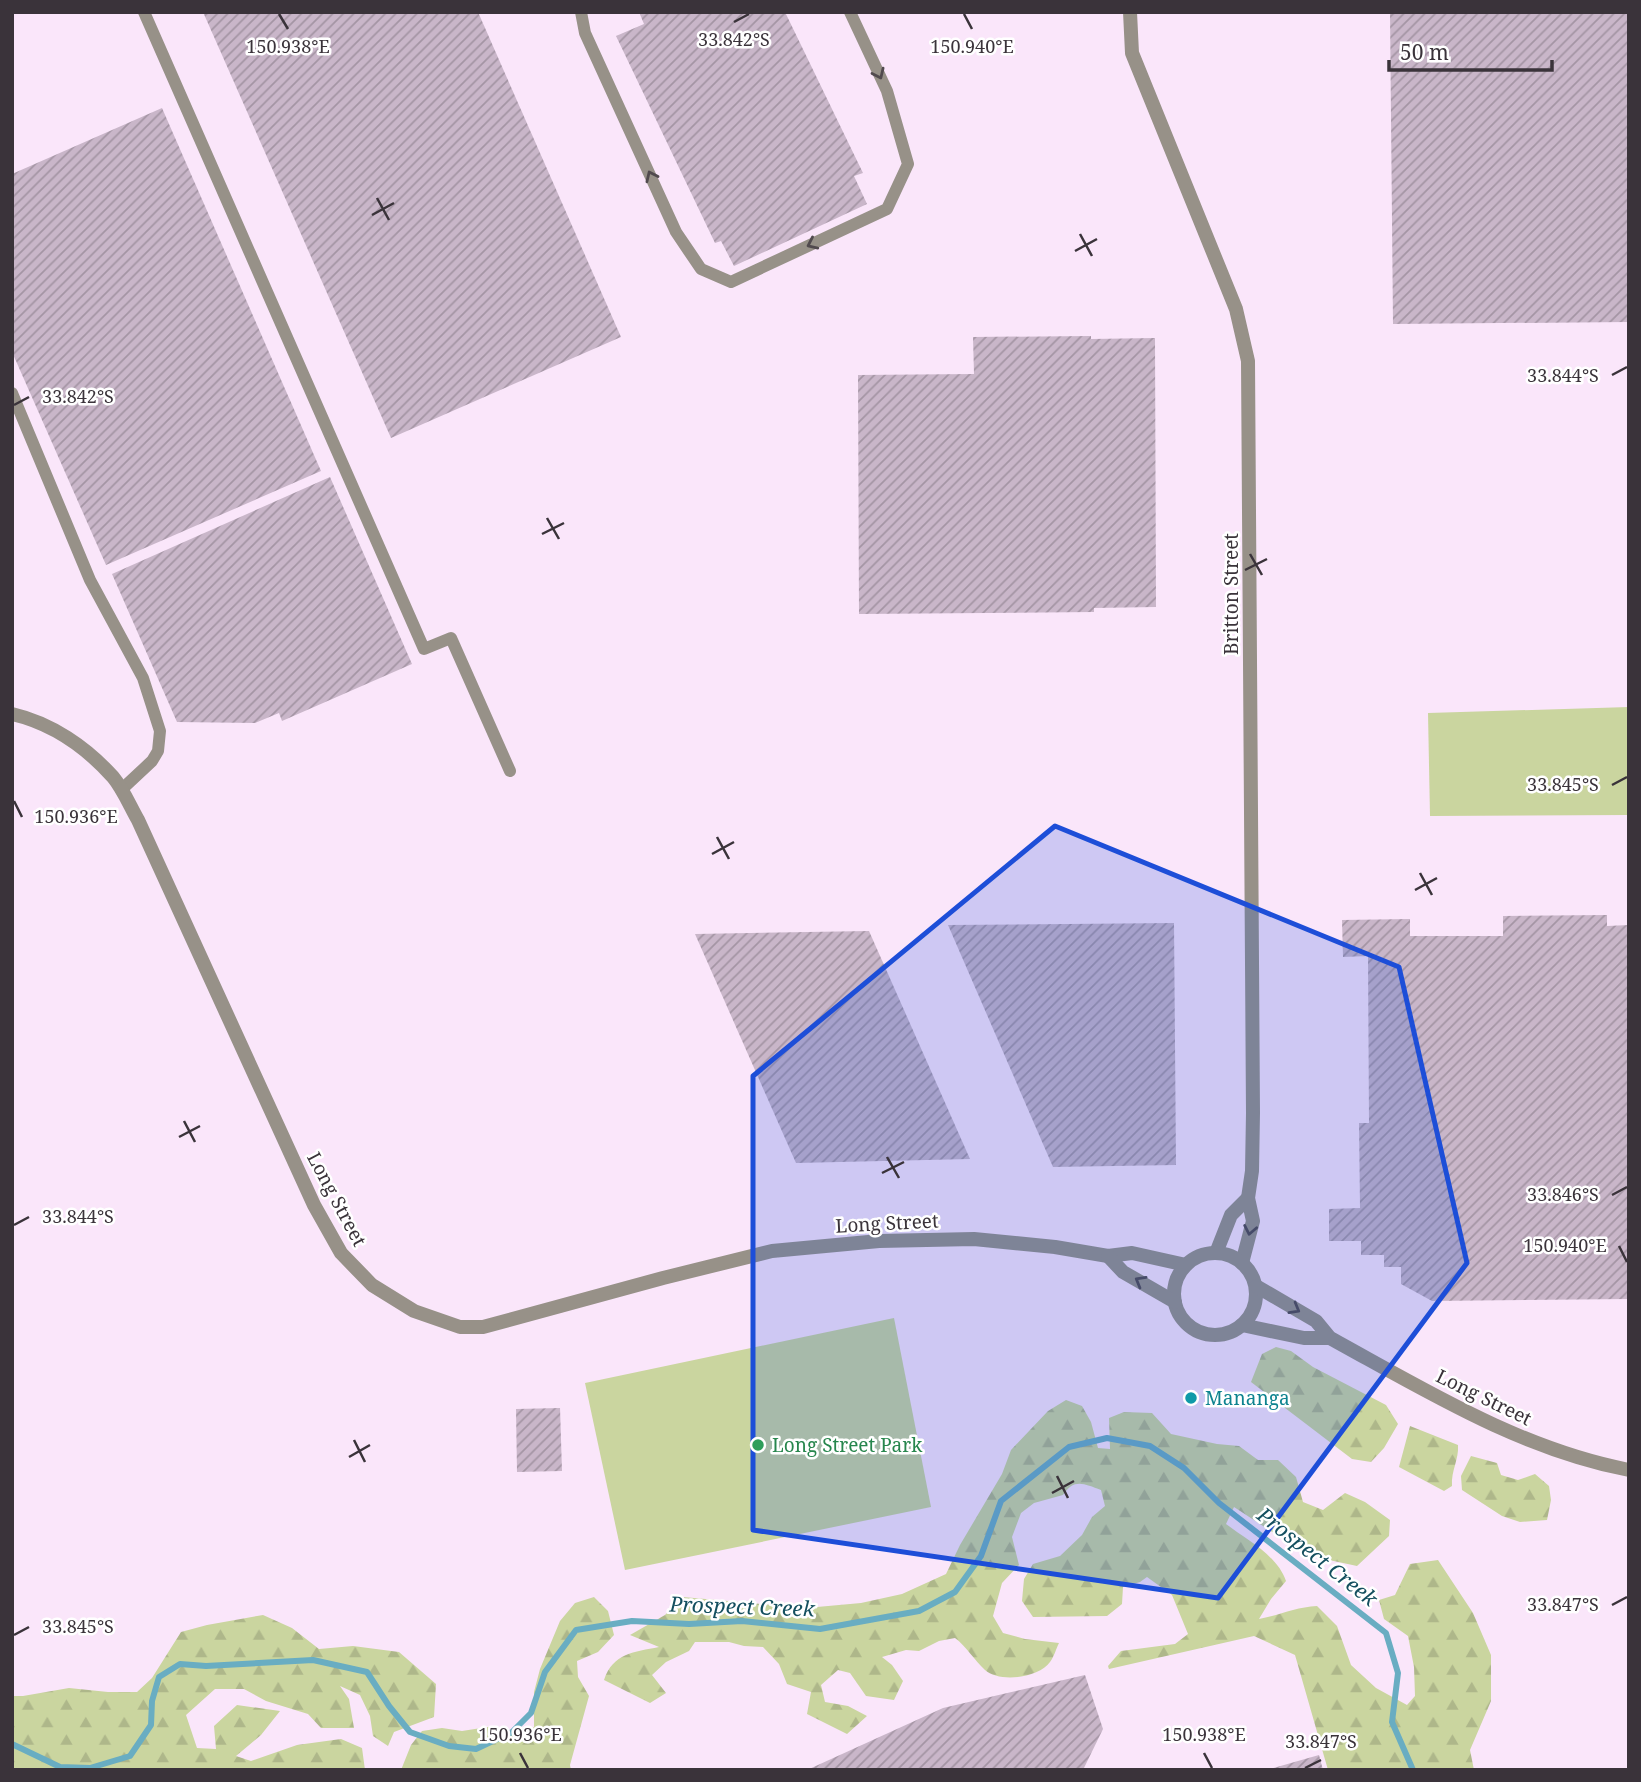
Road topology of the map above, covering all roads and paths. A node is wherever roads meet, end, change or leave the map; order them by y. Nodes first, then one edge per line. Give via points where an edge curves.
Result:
1 (144, 12) edge
2 (581, 12) edge
3 (850, 12) edge
4 (1130, 12) edge
5 (12, 393) edge
6 (12, 714) edge
7 (510, 771) dead end
8 (121, 790) junction
9 (1248, 1198) junction
10 (1216, 1253) junction
11 (1108, 1256) junction
12 (1242, 1263) junction
13 (1186, 1265) junction
14 (1256, 1286) junction
15 (1175, 1302) junction
16 (1242, 1325) junction
17 (1330, 1338) junction
18 (1629, 1470) edge

1 - 7 lane via 424,649 451,638
3 -> 2 lane via 887,91 908,164 887,209 731,282 701,269 676,232 585,33
4 - 9 street, Britton Street via 1132,53 1229,290 1248,361 1253,1113
5 - 8 lane via 90,580 143,678 160,731 152,761
6 - 8 street, Long Street via 34,719 71,739
8 - 11 street, Long Street via 314,1205 341,1253 372,1285 414,1311 460,1327 483,1327 772,1251 879,1241 974,1239
9 - 10 street via 1231,1215
9 -> 12 street, Britton Street via 1252,1221
10 - 12 street
10 - 13 street
11 - 13 street, Long Street via 1132,1253
15 -> 11 street via 1123,1272
12 - 14 street
13 - 15 street via 1174,1290
14 - 16 street via 1256,1301
14 -> 17 street, Long Street via 1316,1321
15 - 16 street via 1180,1315 1202,1333 1216,1335
16 - 17 street, Long Street via 1304,1338
17 - 18 street, Long Street via 1468,1414 1543,1447

